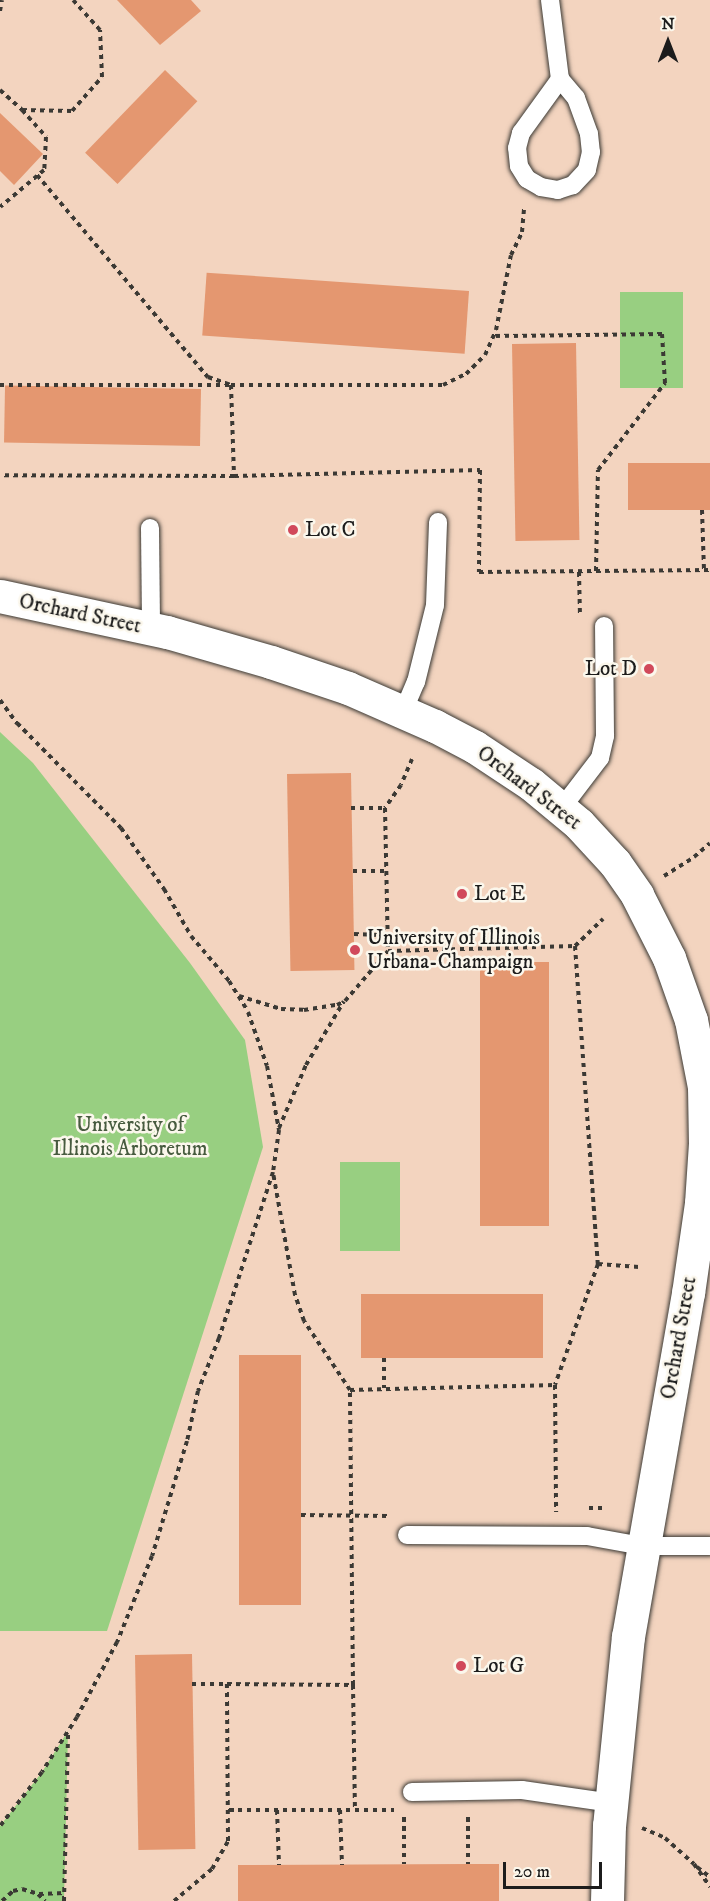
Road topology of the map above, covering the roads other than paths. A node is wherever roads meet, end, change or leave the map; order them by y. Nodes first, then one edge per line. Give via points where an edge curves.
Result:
1 (550, 0) edge
2 (560, 79) junction
3 (438, 522) dead end
4 (150, 528) dead end
5 (0, 596) edge
6 (604, 626) dead end
7 (152, 629) junction
8 (403, 712) junction
9 (561, 809) junction
10 (699, 1293) edge
11 (407, 1535) dead end
12 (642, 1546) junction
13 (710, 1546) edge
14 (411, 1792) dead end
15 (611, 1814) junction
16 (607, 1901) edge

1 - 2 lane
2 - 2 lane via 576,98 591,152 587,170 573,185 558,190 541,188 527,179 519,166 517,148 521,133
3 - 8 lane via 435,605 416,682
4 - 7 lane
5 - 7 street, Orchard Street
6 - 9 lane via 605,736 600,758
7 - 8 street, Orchard Street via 271,662
8 - 9 street, Orchard Street via 475,747
9 - 10 street, Orchard Street via 615,863 644,905 669,958 691,1020 704,1087
10 - 12 street, Orchard Street
11 - 12 lane via 587,1536
12 - 13 lane
12 - 15 street, Orchard Street via 619,1704
14 - 15 lane via 522,1791
15 - 16 street, Orchard Street

